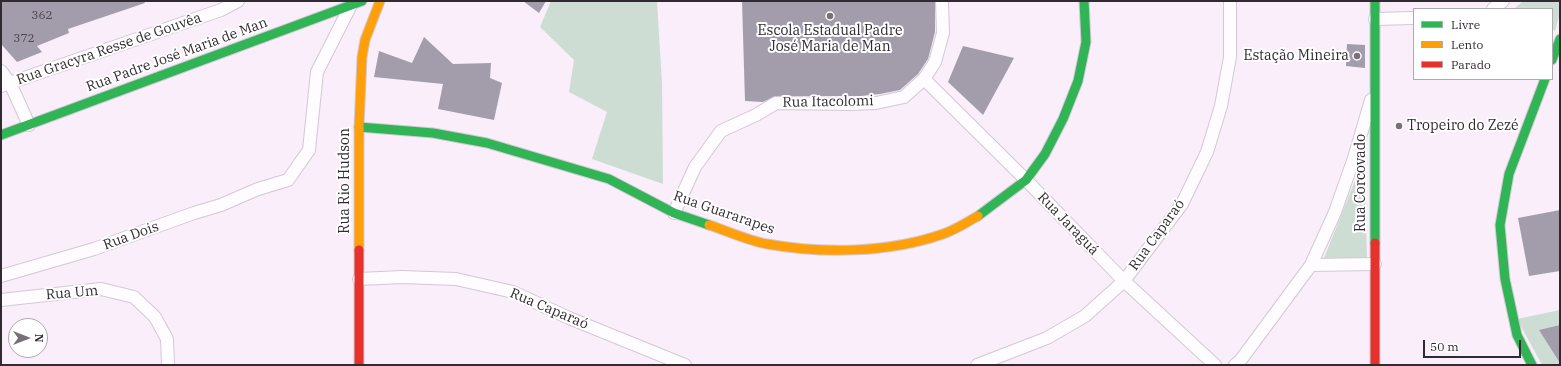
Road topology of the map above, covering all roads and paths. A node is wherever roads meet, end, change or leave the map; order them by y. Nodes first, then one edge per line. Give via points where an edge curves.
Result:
1 (238, 1) edge
2 (380, 1) edge
3 (942, 1) edge
4 (1084, 1) edge
5 (1230, 1) edge
6 (1375, 1) edge
7 (1503, 1) edge
8 (356, 3) edge
9 (1494, 8) edge
10 (1413, 18) edge
11 (1375, 19) junction
12 (1557, 39) edge
13 (1553, 56) edge
14 (1, 71) edge
15 (924, 79) junction
16 (1545, 80) edge
17 (5, 85) edge
18 (1376, 86) junction
19 (29, 125) junction
20 (359, 127) junction
21 (1, 135) edge
22 (1026, 180) junction
23 (674, 213) junction
24 (1376, 264) junction
25 (1311, 265) junction
26 (1, 276) edge
27 (359, 279) junction
28 (1124, 281) junction
29 (1, 300) edge
30 (168, 365) edge
31 (359, 365) edge
32 (684, 365) edge
33 (977, 365) edge
34 (1215, 365) edge
35 (1235, 365) edge
36 (1375, 365) edge
37 (1532, 365) edge

1 - 17 street, Rua Gracyra Resse de Gouvêa via 221,10
2 - 20 street, Rua Rio Hudson via 365,40 362,57
3 - 15 street, Rua Itacolomi via 943,33 935,62
4 - 22 street, Rua Guararapes via 1086,42 1078,80 1063,119 1045,154
5 - 28 street, Rua Caparaó via 1230,57 1221,106 1207,152 1182,204
6 - 11 street, Rua Corcovado
7 - 9 street
8 - 19 street, Rua Padre José Maria de Man
8 - 26 street, Rua Dois via 317,72 309,150 288,180 94,249
10 - 11 street
11 - 18 street, Rua Corcovado
12 - 13 street
14 - 17 street
15 - 22 street, Rua Jaraguá
15 - 23 street, Rua Itacolomi via 904,97 876,103 776,103 721,131 695,166
16 - 37 street via 1509,174 1500,225 1505,279 1517,335
17 - 19 street
18 - 24 street, Rua Corcovado
18 - 25 street via 1335,212
19 - 21 street, Rua Padre José Maria de Man
20 - 23 street, Rua Guararapes via 433,133 487,143 609,179
20 - 27 street, Rua Rio Hudson
22 - 23 street, Rua Guararapes via 979,216 944,234 907,245 868,249 812,249 766,244
22 - 28 street, Rua Jaraguá
24 - 25 street
24 - 36 street, Rua Corcovado
25 - 35 street
27 - 31 street, Rua Rio Hudson
27 - 32 street, Rua Caparaó via 456,279 513,292
28 - 33 street, Rua Caparaó via 1085,316 1048,338
28 - 34 street, Rua Jaraguá
29 - 30 street, Rua Um via 101,289 134,297 155,317 167,339

